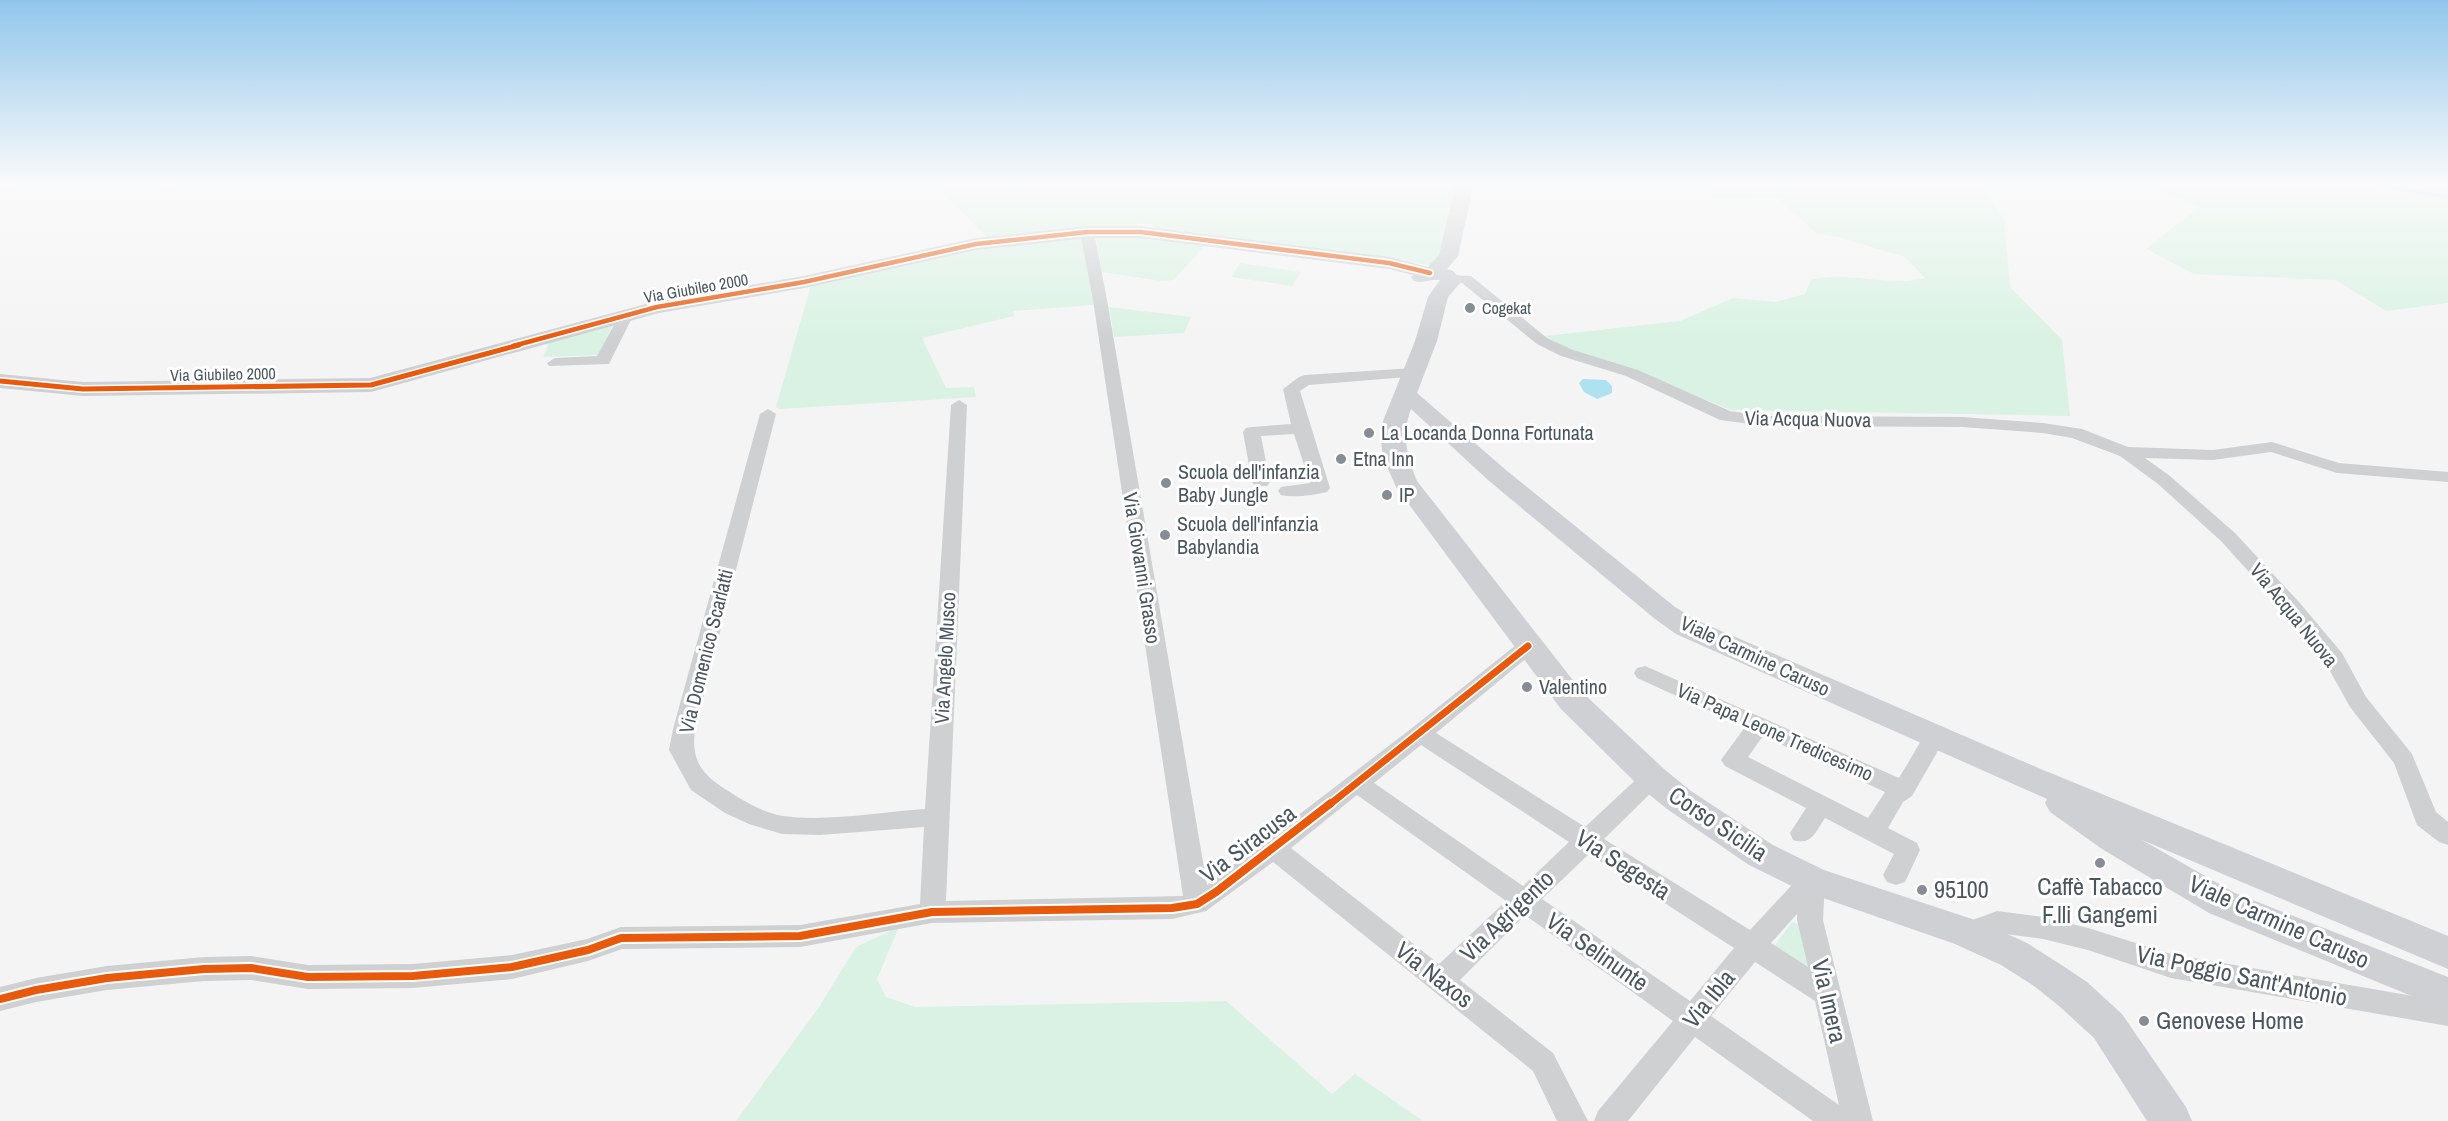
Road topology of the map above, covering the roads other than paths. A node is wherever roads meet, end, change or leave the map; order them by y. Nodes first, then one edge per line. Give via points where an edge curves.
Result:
1 (1066, 234) edge
2 (1087, 234) edge
3 (1159, 234) edge
4 (1453, 234) edge
5 (1440, 279) junction
6 (627, 314) junction
7 (555, 363) dead end
8 (0, 381) edge
9 (1409, 384) junction
10 (959, 405) dead end
11 (768, 414) dead end
12 (1301, 428) junction
13 (2126, 452) junction
14 (2448, 477) edge
15 (1261, 482) dead end
16 (1287, 491) dead end
17 (1528, 646) junction
18 (1645, 673) dead end
19 (1758, 725) junction
20 (1420, 734) junction
21 (1936, 735) junction
22 (1652, 778) junction
23 (1357, 783) junction
24 (1904, 790) junction
25 (1820, 806) junction
26 (937, 818) junction
27 (2115, 827) junction
28 (1802, 833) dead end
29 (1872, 833) junction
30 (2448, 835) edge
31 (1586, 842) junction
32 (1273, 848) junction
33 (1896, 875) dead end
34 (1812, 880) junction
35 (1524, 900) junction
36 (1197, 904) junction
37 (932, 912) junction
38 (1968, 933) junction
39 (1751, 947) junction
40 (2448, 953) edge
41 (1441, 980) junction
42 (1828, 994) junction
43 (2448, 994) edge
44 (0, 999) edge
45 (2448, 1014) edge
46 (1693, 1019) junction
47 (1573, 1121) edge
48 (1610, 1121) edge
49 (1838, 1121) edge
50 (1858, 1121) edge
51 (2171, 1121) edge

1 - 6 street, Via Giubileo 2000 via 976,244 804,282
2 - 36 street, Via Giovanni Grasso
3 - 5 street, Via Giubileo 2000 via 1364,261
4 - 5 street
5 - 9 street, Corso Sicilia
5 - 13 street, Via Acqua Nuova via 1567,353 1632,372 1726,416 1765,421 1918,421 2043,428 2076,433
6 - 7 street via 603,361
6 - 8 street, Via Giubileo 2000 via 371,385 82,389
9 - 12 street via 1305,380 1291,389
9 - 17 street, Corso Sicilia via 1395,422 1393,440 1400,471
9 - 21 street, Viale Carmine Caruso via 1416,401 1515,490 1686,627
10 - 26 street, Via Angelo Musco
11 - 26 street, Via Domenico Scarlatti via 681,750 699,784 712,794 782,825
12 - 15 street via 1252,432
12 - 16 street via 1321,488
13 - 14 street, Via Acqua Nuova via 2213,455 2272,447 2337,468
13 - 30 street, Via Acqua Nuova via 2228,537 2292,607 2334,658 2358,702 2404,760 2426,818
17 - 20 street, Via Siracusa
17 - 22 street, Corso Sicilia via 1572,701
18 - 19 street, Via Papa Leone Tredicesimo
19 - 24 street, Via Papa Leone Tredicesimo
19 - 25 street via 1733,760
20 - 23 street, Via Siracusa
20 - 31 street, Via Segesta
21 - 24 street
21 - 27 street, Viale Carmine Caruso via 2024,776
22 - 31 street, Via Agrigento
22 - 34 street, Corso Sicilia via 1761,855
23 - 32 street, Via Siracusa
23 - 35 street, Via Selinunte
24 - 29 street via 1895,796
25 - 28 street
25 - 29 street
26 - 37 street, Via Angelo Musco
27 - 40 street, Viale Carmine Caruso
27 - 43 street, Viale Carmine Caruso via 2222,903
29 - 33 street via 1908,850
31 - 35 street, Via Agrigento
31 - 39 street, Via Segesta
32 - 36 street, Via Siracusa
32 - 41 street, Via Naxos
34 - 38 street, Corso Sicilia
34 - 39 street, Via Ibla
34 - 42 street, Via Imera via 1810,920
35 - 41 street, Via Agrigento
35 - 46 street, Via Selinunte
36 - 37 street, Via Siracusa via 1152,909
37 - 44 street, Via Siracusa via 800,936 621,938 512,967 413,976 320,977 251,968 204,969 107,978
38 - 45 street, Via Poggio Sant'Antonio via 1997,922 2043,928 2171,966
38 - 51 street, Corso Sicilia via 2014,954 2047,975 2108,1026
39 - 42 street, Via Segesta
39 - 46 street, Via Ibla
41 - 47 street, Via Naxos via 1543,1062
42 - 50 street, Via Imera
46 - 48 street, Via Ibla
46 - 49 street, Via Selinunte

